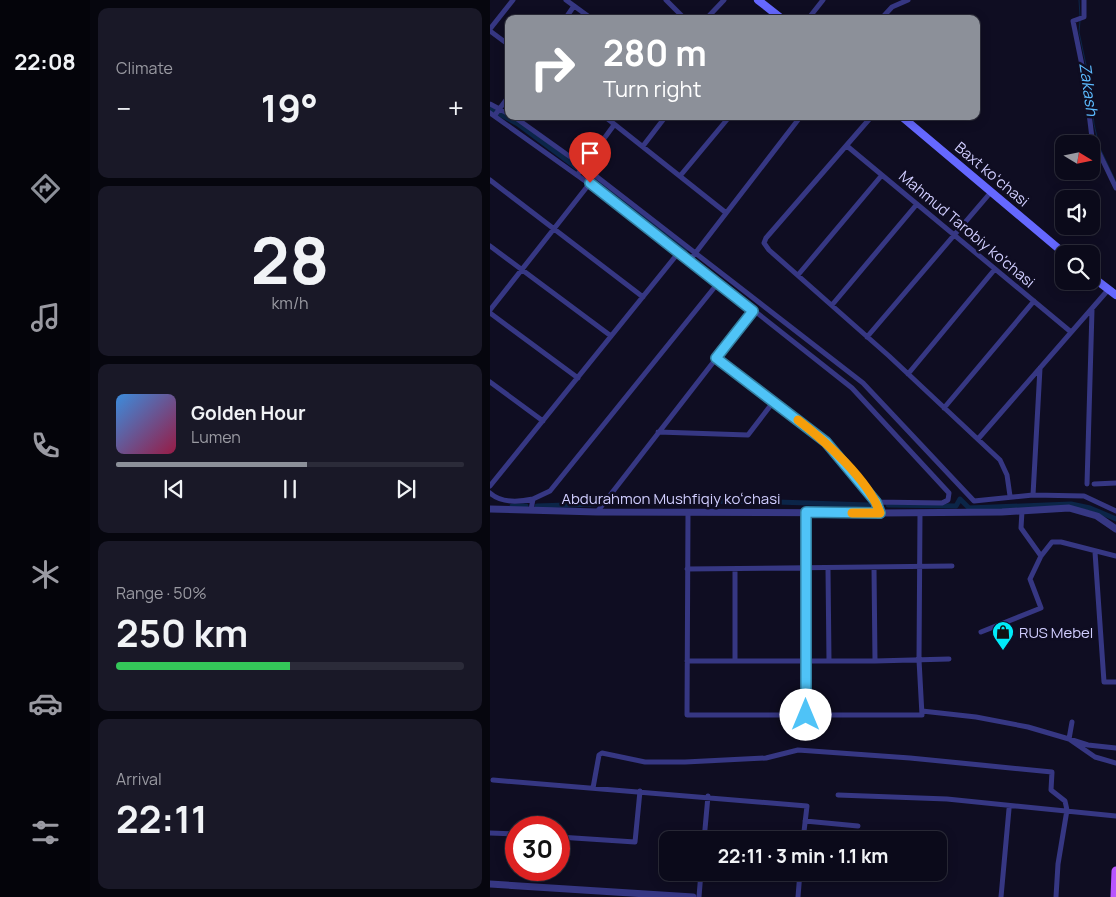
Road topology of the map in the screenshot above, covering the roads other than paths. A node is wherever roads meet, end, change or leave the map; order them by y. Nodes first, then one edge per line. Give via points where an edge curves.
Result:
1 (513, 0) edge
2 (566, 0) edge
3 (666, 0) edge
4 (724, 0) edge
5 (758, 0) edge
6 (823, 0) edge
7 (908, 0) edge
8 (1084, 0) edge
9 (574, 6) junction
10 (568, 15) edge
11 (586, 15) edge
12 (681, 15) edge
13 (710, 15) edge
14 (777, 15) edge
15 (811, 15) edge
16 (885, 15) edge
17 (490, 30) edge
18 (505, 42) edge
19 (505, 101) edge
20 (490, 104) edge
21 (499, 109) junction
22 (505, 112) edge
23 (493, 114) edge
24 (519, 120) edge
25 (608, 120) edge
26 (663, 120) edge
27 (727, 120) edge
28 (798, 120) edge
29 (869, 120) edge
30 (906, 120) edge
31 (614, 125) junction
32 (643, 146) junction
33 (847, 146) junction
34 (583, 166) junction
35 (578, 174) junction
36 (882, 175) junction
37 (680, 176) junction
38 (490, 180) edge
39 (590, 183) junction
40 (1116, 188) edge
41 (991, 192) junction
42 (917, 204) junction
43 (725, 212) junction
44 (554, 228) junction
45 (955, 236) junction
46 (490, 246) edge
47 (1055, 246) edge
48 (680, 252) junction
49 (695, 253) junction
50 (690, 260) junction
51 (995, 269) junction
52 (521, 270) junction
53 (798, 275) junction
54 (718, 282) junction
55 (1100, 283) edge
56 (1108, 290) junction
57 (1116, 295) edge
58 (643, 297) junction
59 (1034, 301) junction
60 (832, 305) junction
61 (1092, 309) junction
62 (490, 311) edge
63 (753, 311) junction
64 (1071, 332) junction
65 (611, 336) junction
66 (868, 337) junction
67 (716, 358) junction
68 (1040, 367) junction
69 (908, 374) junction
70 (578, 378) junction
71 (490, 382) edge
72 (774, 401) junction
73 (944, 408) junction
74 (543, 421) junction
75 (658, 432) junction
76 (978, 439) junction
77 (1116, 483) edge
78 (490, 486) edge
79 (490, 493) edge
80 (1033, 495) junction
81 (1010, 496) junction
82 (533, 499) junction
83 (876, 502) junction
84 (490, 509) edge
85 (531, 510) junction
86 (1022, 511) junction
87 (1116, 511) edge
88 (597, 512) junction
89 (688, 512) junction
90 (806, 512) junction
91 (880, 513) junction
92 (920, 513) junction
93 (1116, 529) edge
94 (1095, 552) junction
95 (1041, 556) junction
96 (1116, 556) edge
97 (952, 566) dead end
98 (919, 567) junction
99 (874, 568) junction
100 (687, 569) junction
101 (735, 569) junction
102 (806, 569) junction
103 (828, 569) junction
104 (981, 632) dead end
105 (949, 659) dead end
106 (920, 660) junction
107 (687, 661) junction
108 (735, 661) junction
109 (806, 661) junction
110 (875, 661) junction
111 (829, 662) junction
112 (1116, 682) edge
113 (922, 711) junction
114 (806, 715) junction
115 (1072, 722) dead end
116 (1069, 740) junction
117 (1116, 748) edge
118 (1116, 763) edge
119 (493, 780) dead end
120 (593, 788) junction
121 (640, 791) junction
122 (838, 795) dead end
123 (708, 796) junction
124 (1009, 809) dead end
125 (1067, 810) junction
126 (1116, 816) edge
127 (805, 821) junction
128 (858, 826) dead end
129 (705, 831) edge
130 (804, 831) edge
131 (490, 832) edge
132 (505, 833) edge
133 (570, 838) edge
134 (1116, 871) edge
135 (700, 881) edge
136 (799, 881) edge
137 (490, 884) edge
138 (631, 895) edge
139 (693, 897) edge
140 (699, 897) edge
141 (798, 897) edge
142 (1001, 897) edge
143 (1056, 897) edge
144 (1114, 897) edge

1 - 17 street
2 - 9 street
3 - 12 street
4 - 13 street
5 - 14 main road
6 - 15 street
7 - 16 street via 892,7
8 - 40 street via 1084,17 1073,21 1092,138
9 - 10 street
9 - 11 street
17 - 18 street
19 - 21 street
20 - 21 street
21 - 22 street
21 - 23 street
23 - 35 street
24 - 34 street
25 - 31 street
26 - 32 street
27 - 37 street
28 - 43 street
29 - 33 street
30 - 41 main road, Baxt koʻchasi
31 - 32 street
31 - 34 street
32 - 37 street
33 - 36 street, Mahmud Tarobiy ko'chasi
33 - 53 street via 766,238 766,247
34 - 35 street
34 - 49 street
35 - 39 street
36 - 42 street, Mahmud Tarobiy ko'chasi
36 - 53 street
37 - 43 street
38 - 44 street
39 - 44 street
39 - 48 street
41 - 45 street
41 - 47 main road, Baxt koʻchasi
42 - 45 street, Mahmud Tarobiy ko'chasi
42 - 60 street
43 - 49 street
44 - 52 street
44 - 58 street
45 - 51 street, Mahmud Tarobiy ko'chasi
45 - 66 street
46 - 52 street
48 - 50 street
48 - 58 street
49 - 50 street
49 - 81 street via 863,384 974,501
50 - 54 street
51 - 59 street, Mahmud Tarobiy ko'chasi
51 - 69 street
52 - 62 street
52 - 65 street
53 - 60 street
54 - 63 street
54 - 82 street via 550,490
55 - 56 main road
56 - 57 main road
56 - 61 street
58 - 65 street
59 - 64 street, Mahmud Tarobiy ko'chasi
59 - 73 street
60 - 66 street
61 - 64 street
61 - 77 street via 1090,484
62 - 70 street
63 - 67 street
63 - 83 street via 852,388 949,493 948,500 942,503
64 - 68 street
65 - 70 street
66 - 69 street
67 - 72 street
67 - 75 street
68 - 76 street
68 - 80 street
69 - 73 street
70 - 74 street
71 - 74 street
72 - 75 street via 748,435
72 - 83 street via 826,442
73 - 76 street
74 - 78 street
75 - 88 street
76 - 81 street via 1000,460 1007,475
79 - 82 street via 515,501
80 - 81 street
80 - 87 street via 1084,496
82 - 85 street
83 - 91 street
84 - 85 street, Abdurahmon Mushfiqiy koʻchasi
85 - 88 street, Abdurahmon Mushfiqiy koʻchasi
86 - 92 street, Abdurahmon Mushfiqiy koʻchasi
86 - 93 street, Abdurahmon Mushfiqiy koʻchasi via 1081,510
86 - 95 street via 1021,528
88 - 89 street, Abdurahmon Mushfiqiy koʻchasi
89 - 90 street, Abdurahmon Mushfiqiy koʻchasi
89 - 100 street
90 - 91 street, Abdurahmon Mushfiqiy koʻchasi
90 - 102 street
91 - 92 street, Abdurahmon Mushfiqiy koʻchasi
92 - 98 street
94 - 95 street via 1052,542
94 - 96 street
94 - 112 street via 1104,682
95 - 104 street via 1030,579 1041,608
97 - 98 street
98 - 99 street
98 - 106 street
99 - 103 street
99 - 110 street
100 - 101 street
100 - 107 street
101 - 102 street
101 - 108 street
102 - 103 street
102 - 109 street
103 - 111 street
105 - 106 street
106 - 110 street
106 - 113 street
107 - 108 street
107 - 114 street via 687,715
108 - 109 street
109 - 111 street
109 - 114 street
110 - 111 street
113 - 114 street via 922,715
113 - 116 street via 1028,727
115 - 116 street
116 - 117 street
116 - 118 street via 1095,757
119 - 120 street
120 - 121 street
120 - 125 street via 602,753 646,762 685,762 766,758 798,750 1052,772 1051,790 1065,802
121 - 123 street
121 - 133 street via 635,842
122 - 125 street via 946,799
123 - 127 street via 806,806
123 - 129 street
124 - 142 street
125 - 126 street
125 - 143 street
127 - 128 street
127 - 130 street
131 - 132 street
134 - 144 main road
135 - 140 street
136 - 141 street
137 - 138 street
138 - 139 street

